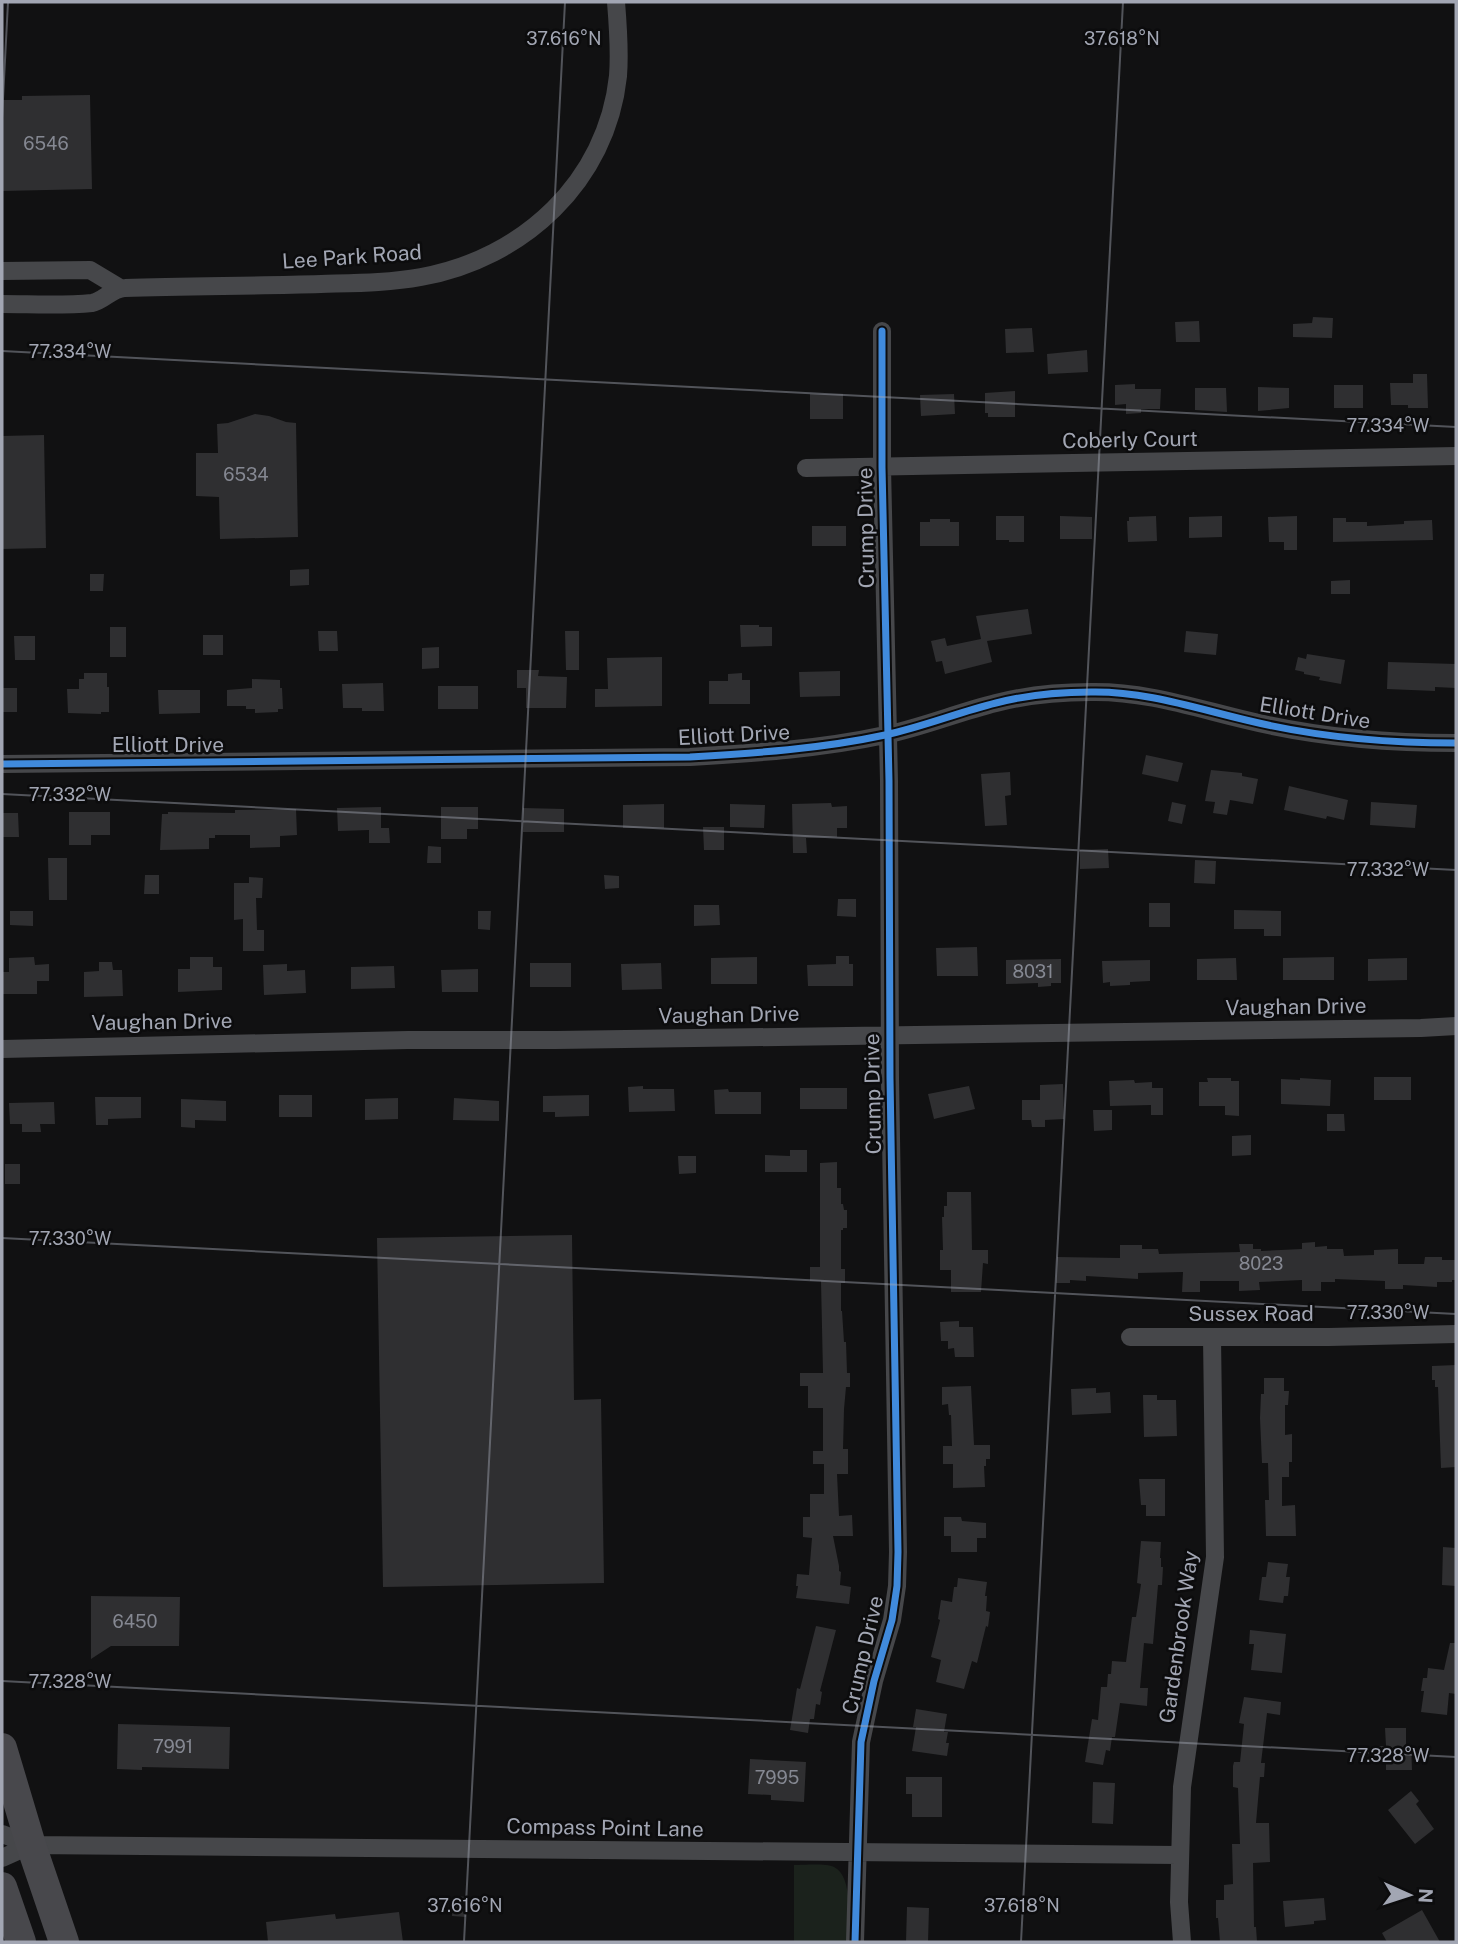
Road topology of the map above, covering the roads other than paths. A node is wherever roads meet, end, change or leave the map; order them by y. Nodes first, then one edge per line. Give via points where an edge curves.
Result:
1 (616, 2) edge
2 (2, 271) edge
3 (120, 288) junction
4 (2, 304) edge
5 (881, 331) dead end
6 (1456, 456) edge
7 (882, 467) junction
8 (806, 468) dead end
9 (887, 734) junction
10 (1456, 743) edge
11 (2, 764) edge
12 (1456, 1026) edge
13 (890, 1034) junction
14 (2, 1049) edge
15 (1456, 1334) edge
16 (1130, 1337) dead end
17 (1212, 1337) junction
18 (2, 1748) edge
19 (2, 1834) edge
20 (31, 1845) junction
21 (857, 1853) junction
22 (1178, 1855) junction
23 (2, 1858) edge
24 (2, 1887) edge
25 (21, 1942) edge
26 (64, 1942) edge
27 (856, 1942) edge
28 (1182, 1942) edge

1 - 3 street, Lee Park Road via 618,77 599,145 556,208 492,253 423,277 391,281
2 - 3 street via 90,270
3 - 4 street, Lee Park Road via 95,303
5 - 7 street, Crump Drive
6 - 7 street, Coberly Court
7 - 8 street, Coberly Court
7 - 9 street, Crump Drive
9 - 10 street, Elliott Drive via 995,703 1095,692 1164,699 1306,732 1364,740
9 - 11 street, Elliott Drive via 835,746 690,757
9 - 13 street, Crump Drive
12 - 13 street, Vaughan Drive
13 - 14 street, Vaughan Drive
13 - 21 street, Crump Drive via 897,1586 861,1742
15 - 17 street, Sussex Road
16 - 17 street, Sussex Road
17 - 22 street, Gardenbrook Way via 1215,1557 1184,1759
18 - 20 highway
19 - 20 street, Compass Point Lane
20 - 21 street, Compass Point Lane
20 - 23 street, Compass Point Lane
20 - 26 highway
21 - 22 street, Compass Point Lane
21 - 27 street, Crump Drive
22 - 28 street, Gardenbrook Way
24 - 25 highway

